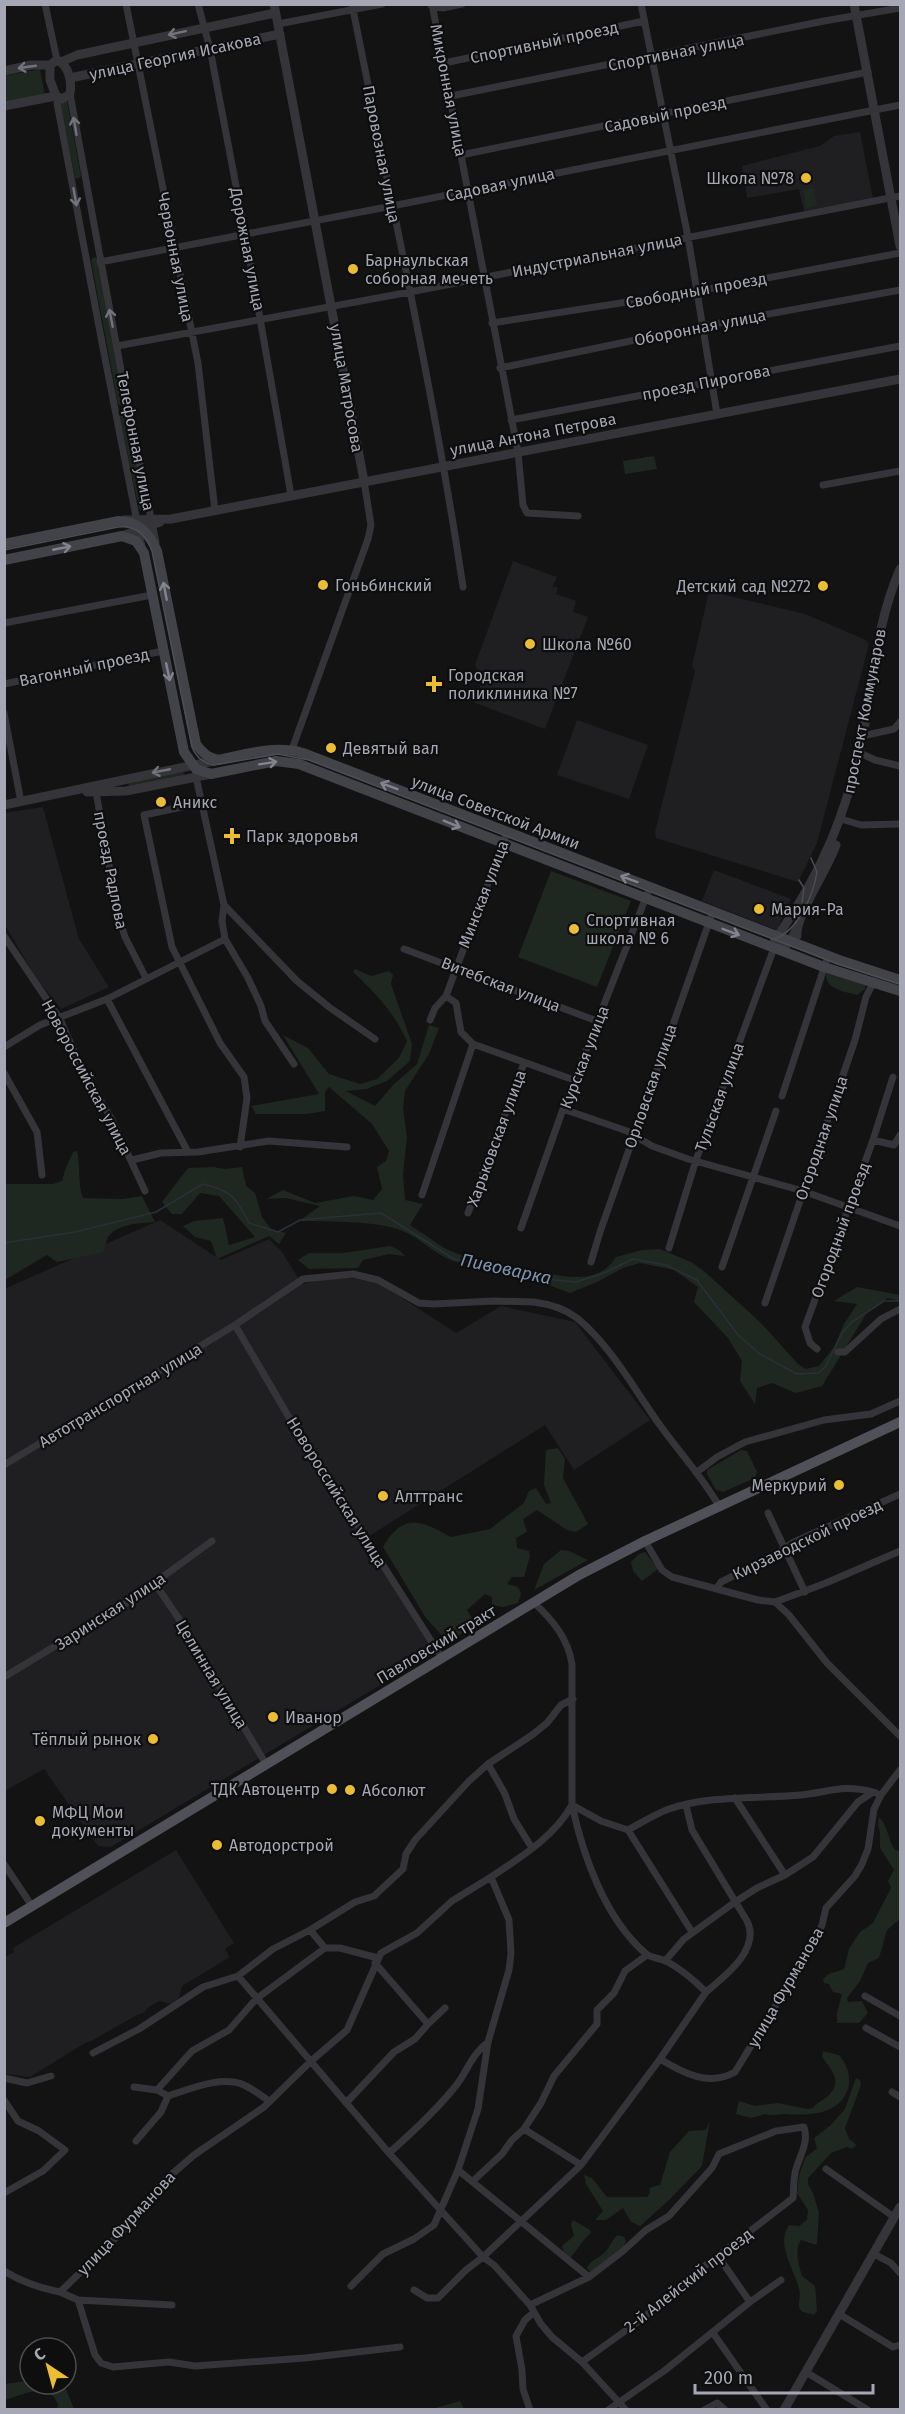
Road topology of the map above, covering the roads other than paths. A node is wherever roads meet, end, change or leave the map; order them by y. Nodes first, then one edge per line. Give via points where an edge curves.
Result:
1 (45, 4) edge
2 (126, 4) edge
3 (198, 4) edge
4 (382, 4) edge
5 (462, 4) edge
6 (641, 4) edge
7 (854, 4) edge
8 (431, 5) edge
9 (353, 6) edge
10 (900, 8) edge
11 (275, 9) edge
12 (857, 17) junction
13 (644, 21) junction
14 (278, 24) junction
15 (205, 27) junction
16 (280, 34) junction
17 (134, 43) junction
18 (210, 49) junction
19 (651, 57) junction
20 (56, 62) junction
21 (444, 63) junction
22 (139, 64) junction
23 (4, 70) edge
24 (868, 72) junction
25 (70, 78) junction
26 (70, 94) junction
27 (451, 96) junction
28 (57, 98) junction
29 (900, 105) edge
30 (4, 106) edge
31 (875, 110) junction
32 (662, 114) junction
33 (669, 150) junction
34 (462, 155) junction
35 (468, 191) junction
36 (896, 197) edge
37 (392, 206) junction
38 (315, 220) junction
39 (245, 233) junction
40 (688, 237) junction
41 (175, 246) junction
42 (900, 246) edge
43 (900, 253) edge
44 (100, 262) junction
45 (483, 277) junction
46 (900, 290) edge
47 (698, 291) junction
48 (410, 292) junction
49 (332, 306) junction
50 (261, 320) junction
51 (492, 323) junction
52 (703, 326) junction
53 (190, 334) junction
54 (117, 346) junction
55 (900, 346) edge
56 (500, 368) junction
57 (900, 379) edge
58 (712, 380) junction
59 (717, 414) junction
60 (511, 420) junction
61 (518, 452) junction
62 (443, 466) junction
63 (900, 471) edge
64 (364, 481) junction
65 (823, 485) dead end
66 (291, 495) junction
67 (215, 511) junction
68 (578, 516) dead end
69 (143, 525) junction
70 (122, 536) junction
71 (4, 544) edge
72 (144, 553) junction
73 (4, 560) edge
74 (900, 569) edge
75 (463, 587) dead end
76 (152, 595) junction
77 (4, 623) edge
78 (163, 651) junction
79 (4, 684) edge
80 (4, 713) edge
81 (900, 722) edge
82 (862, 736) junction
83 (200, 750) junction
84 (291, 750) junction
85 (858, 752) junction
86 (218, 760) junction
87 (289, 762) junction
88 (900, 766) edge
89 (197, 769) junction
90 (72, 792) junction
91 (96, 792) junction
92 (417, 797) junction
93 (21, 802) junction
94 (201, 803) junction
95 (4, 805) edge
96 (412, 808) junction
97 (841, 819) junction
98 (900, 824) edge
99 (507, 832) junction
100 (502, 843) junction
101 (650, 887) junction
102 (645, 898) junction
103 (224, 905) junction
104 (712, 911) junction
105 (708, 923) junction
106 (796, 930) junction
107 (4, 936) edge
108 (778, 936) junction
109 (225, 939) junction
110 (790, 941) junction
111 (806, 947) junction
112 (774, 948) junction
113 (404, 949) dead end
114 (828, 956) junction
115 (180, 963) junction
116 (456, 967) junction
117 (824, 967) junction
118 (146, 978) junction
119 (875, 978) junction
120 (900, 980) edge
121 (900, 991) edge
122 (446, 996) junction
123 (107, 999) junction
124 (60, 1019) junction
125 (430, 1020) dead end
126 (597, 1021) junction
127 (375, 1039) dead end
128 (473, 1044) junction
129 (4, 1047) edge
130 (524, 1063) junction
131 (294, 1064) dead end
132 (4, 1073) edge
133 (893, 1077) dead end
134 (574, 1080) junction
135 (782, 1096) dead end
136 (563, 1109) junction
137 (776, 1112) dead end
138 (634, 1135) junction
139 (900, 1135) edge
140 (873, 1140) junction
141 (240, 1147) junction
142 (347, 1147) dead end
143 (188, 1152) junction
144 (132, 1160) junction
145 (696, 1160) junction
146 (42, 1175) dead end
147 (753, 1176) junction
148 (146, 1191) dead end
149 (803, 1191) junction
150 (422, 1195) dead end
151 (848, 1206) junction
152 (468, 1213) dead end
153 (900, 1227) edge
154 (521, 1228) dead end
155 (669, 1248) dead end
156 (591, 1262) dead end
157 (722, 1267) dead end
158 (765, 1303) dead end
159 (900, 1309) edge
160 (235, 1325) junction
161 (817, 1349) dead end
162 (838, 1352) dead end
163 (900, 1401) edge
164 (900, 1422) edge
165 (4, 1465) edge
166 (697, 1472) junction
167 (900, 1494) edge
168 (719, 1506) junction
169 (768, 1514) dead end
170 (213, 1541) dead end
171 (645, 1541) junction
172 (784, 1550) junction
173 (900, 1551) edge
174 (156, 1584) junction
175 (717, 1588) junction
176 (805, 1592) junction
177 (533, 1602) junction
178 (776, 1602) junction
179 (442, 1658) junction
180 (4, 1677) edge
181 (573, 1698) junction
182 (900, 1736) edge
183 (266, 1764) junction
184 (488, 1764) junction
185 (900, 1770) edge
186 (873, 1792) junction
187 (881, 1795) junction
188 (735, 1798) junction
189 (572, 1805) junction
190 (686, 1805) junction
191 (628, 1830) junction
192 (532, 1848) junction
193 (4, 1864) edge
194 (785, 1875) junction
195 (491, 1877) junction
196 (735, 1902) junction
197 (32, 1906) junction
198 (4, 1923) edge
199 (310, 1930) junction
200 (692, 1932) junction
201 (325, 1948) junction
202 (647, 1955) junction
203 (376, 1960) junction
204 (665, 1961) junction
205 (238, 1976) junction
206 (706, 1992) junction
207 (865, 1996) dead end
208 (256, 1999) junction
209 (445, 2008) dead end
210 (900, 2016) edge
211 (428, 2024) junction
212 (866, 2028) dead end
213 (488, 2042) junction
214 (900, 2048) edge
215 (93, 2053) dead end
216 (660, 2059) junction
217 (310, 2062) junction
218 (51, 2076) dead end
219 (4, 2078) edge
220 (134, 2087) dead end
221 (158, 2090) junction
222 (892, 2092) dead end
223 (168, 2096) junction
224 (900, 2097) edge
225 (4, 2100) edge
226 (269, 2101) junction
227 (346, 2103) junction
228 (524, 2129) junction
229 (136, 2141) dead end
230 (389, 2153) junction
231 (581, 2165) junction
232 (826, 2169) dead end
233 (458, 2170) junction
234 (473, 2181) junction
235 (4, 2193) edge
236 (900, 2207) edge
237 (440, 2210) junction
238 (894, 2217) junction
239 (522, 2220) junction
240 (874, 2254) junction
241 (718, 2256) junction
242 (483, 2257) junction
243 (4, 2271) edge
244 (900, 2273) edge
245 (589, 2277) junction
246 (781, 2280) dead end
247 (351, 2286) dead end
248 (414, 2290) dead end
249 (60, 2292) junction
250 (78, 2300) junction
251 (750, 2302) junction
252 (172, 2305) dead end
253 (531, 2309) junction
254 (839, 2314) junction
255 (713, 2333) junction
256 (900, 2345) edge
257 (400, 2347) dead end
258 (582, 2362) junction
259 (806, 2372) junction
260 (619, 2401) junction
261 (707, 2407) edge
262 (530, 2409) edge
263 (608, 2409) edge
264 (626, 2409) edge
265 (725, 2409) edge
266 (767, 2409) edge
267 (784, 2409) edge
268 (868, 2409) edge

1 - 20 street
2 - 17 street, Червонная улица
3 - 15 street, Дорожная улица
4 - 9 street, улица Георгия Исакова
5 - 8 street via 443,8
6 - 13 street
7 - 12 street
8 - 21 street, Микронная улица
9 - 14 street, улица Георгия Исакова
9 - 37 street, Паровозная улица
10 - 12 street, Спортивная улица
11 - 14 street, улица Матросова
11 - 15 street, улица Георгия Исакова
12 - 19 street, Спортивная улица
12 - 24 street
13 - 19 street
13 - 21 street, Спортивный проезд
14 - 16 street, улица Матросова
15 -> 17 street, улица Георгия Исакова
15 - 18 street, Дорожная улица
16 - 18 street, улица Георгия Исакова
16 - 38 street, улица Матросова
17 - 20 street, улица Георгия Исакова
17 - 22 street, Червонная улица
18 - 22 street, улица Георгия Исакова
18 - 39 street, Дорожная улица
19 - 27 street, Спортивная улица
19 - 32 street
20 -> 23 street, улица Георгия Исакова
20 - 25 street
20 - 28 street via 50,80
21 - 27 street, Микронная улица
22 - 25 street, улица Георгия Исакова
22 - 41 street, Червонная улица
24 - 31 street
24 - 32 street, Садовый проезд
25 - 26 street
26 - 28 street
44 -> 26 street, Телефонная улица
27 - 34 street, Микронная улица
28 - 30 street
28 -> 69 street, Телефонная улица
29 - 31 street, Садовая улица
31 - 33 street, Садовая улица
31 - 36 street
32 - 33 street
32 - 34 street, Садовый проезд
33 - 35 street, Садовая улица
33 - 40 street
34 - 35 street, Микронная улица
35 - 37 street, Садовая улица
35 - 45 street, Микронная улица
36 - 40 street, Индустриальная улица
36 - 42 street
37 - 38 street, Садовая улица
37 - 48 street, Паровозная улица
38 - 39 street, Садовая улица
38 - 49 street, улица Матросова
39 - 41 street, Садовая улица
39 - 50 street, Дорожная улица
40 - 45 street, Индустриальная улица
40 - 47 street
41 - 44 street, Садовая улица
41 - 53 street, Червонная улица
43 - 47 street, Свободный проезд
54 -> 44 street, Телефонная улица
45 - 48 street, Индустриальная улица
45 - 51 street, Микронная улица
46 - 52 street, Оборонная улица
47 - 51 street, Свободный проезд
47 - 52 street
48 - 49 street, Индустриальная улица
48 - 62 street, Паровозная улица
49 - 50 street, Индустриальная улица
49 - 64 street, улица Матросова
50 - 53 street, Индустриальная улица
50 - 66 street, Дорожная улица
51 - 56 street, Микронная улица
52 - 56 street, Оборонная улица
52 - 58 street
53 - 54 street, Индустриальная улица
53 - 67 street, Червонная улица via 198,363
54 - 69 street, Телефонная улица
55 - 58 street, проезд Пирогова
56 - 60 street, Микронная улица
57 - 59 street, улица Антона Петрова
58 - 59 street
58 - 60 street, проезд Пирогова
59 - 61 street, улица Антона Петрова
60 - 61 street, Микронная улица
61 - 62 street, улица Антона Петрова
61 - 68 street, Микронная улица via 527,513
62 - 64 street, улица Антона Петрова
62 - 75 street, Паровозная улица
63 - 65 street
64 - 66 street, улица Антона Петрова
64 - 84 street, улица Матросова via 371,525 368,539
66 - 67 street, улица Антона Петрова
67 - 69 street, улица Антона Петрова
69 - 70 street, улица Антона Петрова
69 - 71 main road via 119,521
69 - 72 street, Телефонная улица
83 -> 69 main road via 157,551
70 - 72 main road via 136,542
73 -> 70 main road, улица Антона Петрова
72 - 76 main road, Телефонная улица
74 - 82 street, проспект Коммунаров via 881,622
76 - 77 street
76 - 78 main road, Телефонная улица
78 - 79 street, Вагонный проезд
78 -> 89 main road, Телефонная улица via 184,752
80 - 93 street
81 - 82 street via 894,729
82 - 85 street, проспект Коммунаров
83 - 86 main road
83 - 89 street
84 - 86 main road, улица Советской Армии via 271,749
84 - 87 street, улица Матросова
92 -> 84 main road, улица Советской Армии
85 - 88 street
85 - 97 street, проспект Коммунаров
86 - 89 street, улица Советской Армии
89 -> 87 main road, улица Советской Армии via 211,774
87 - 96 main road, улица Советской Армии
89 -> 90 street, улица Советской Армии via 124,778
89 - 91 street, улица Советской Армии via 126,791
89 - 94 street, Телефонная улица
90 - 91 street, улица Советской Армии
90 - 93 street, улица Советской Армии
91 - 118 street, проезд Радлова via 120,922
92 - 96 street
92 - 99 main road, улица Советской Армии
93 - 95 street, улица Советской Армии
94 - 103 street, Телефонная улица
94 - 115 street via 144,815 167,930
96 -> 100 main road, улица Советской Армии
97 - 98 street via 861,825
97 - 106 street, проспект Коммунаров via 832,859
97 - 108 street, проспект Коммунаров via 821,865
99 - 100 street, Минская улица
101 -> 99 main road, улица Советской Армии
100 - 102 main road, улица Советской Армии
100 - 116 street, Минская улица
101 - 102 street, Курская улица
101 - 104 main road, улица Советской Армии
102 - 105 main road, улица Советской Армии
102 - 126 street, Курская улица
103 - 109 street, Телефонная улица
103 - 127 street via 297,981
104 - 105 street, Орловская улица
104 - 108 main road, улица Советской Армии
105 -> 112 main road, улица Советской Армии
105 - 138 street, Орловская улица
106 - 110 street, проспект Коммунаров
106 - 111 street via 798,940
107 - 124 street, Новороссийская улица
108 - 110 main road, улица Советской Армии
108 - 112 street, проспект Коммунаров
109 - 115 street
109 - 131 street, Телефонная улица via 248,978 265,1021
110 - 111 main road, улица Советской Армии
110 - 112 street via 784,947
111 - 114 main road, улица Советской Армии
112 - 117 main road, улица Советской Армии
112 - 145 street, Тульская улица
113 - 116 street, Витебская улица
114 - 117 street
114 - 119 main road, улица Советской Армии
115 - 118 street
115 - 141 street via 220,1043 244,1077 247,1098
116 - 122 street, Минская улица
116 - 126 street, Витебская улица
117 - 119 main road, улица Советской Армии
117 - 135 street
118 - 123 street
119 - 120 main road, улица Советской Армии
119 - 121 main road, улица Советской Армии
119 - 149 street, Огородная улица
122 - 125 street, Минская улица
122 - 128 street via 456,1003 461,1032
123 - 124 street
123 - 143 street
124 - 129 street via 40,1025
124 - 144 street, Новороссийская улица via 80,1065
126 - 134 street, Курская улица
128 - 130 street
128 - 150 street
130 - 134 street
130 - 152 street, Харьковская улица
132 - 146 street via 37,1132
133 - 140 street
134 - 136 street, Курская улица
136 - 138 street
136 - 154 street, Курская улица
137 - 147 street
138 - 145 street via 652,1146
138 - 156 street, Орловская улица
139 - 140 street, Огородный проезд via 894,1144
140 - 151 street, Огородный проезд
141 - 142 street via 269,1141
141 - 143 street
143 - 144 street
144 - 148 street, Новороссийская улица
145 - 147 street
145 - 155 street, Тульская улица
147 - 149 street
147 - 157 street
149 - 151 street
149 - 158 street, Огородная улица
151 - 153 street
151 - 161 street, Огородный проезд via 805,1327 810,1343
159 - 162 street via 881,1319 845,1352
160 - 165 street, Автотранспортная улица
160 - 166 street, Автотранспортная улица via 303,1279 353,1274 378,1280 419,1303 494,1301 551,1305 577,1318 620,1365
160 - 179 street, Новороссийская улица via 332,1489
163 - 166 street via 871,1414 824,1420 745,1442
164 - 168 main road, Павловский тракт
166 - 168 street, Автотранспортная улица
167 - 172 street, Кирзаводской проезд
168 - 171 main road, Павловский тракт
169 - 172 street
170 - 174 street, Заринская улица
171 - 175 street via 672,1577
171 - 177 main road, Павловский тракт
172 - 175 street, Кирзаводской проезд via 722,1581
172 - 176 street
173 - 176 street
174 - 180 street, Заринская улица
174 - 183 street, Целинная улица
175 - 178 street
176 - 178 street
177 - 179 main road, Павловский тракт
177 - 181 street via 552,1619 570,1649
178 - 182 street via 826,1663
179 - 183 main road, Павловский тракт
181 - 184 street via 532,1735
181 - 189 street
183 - 197 main road, Павловский тракт
184 - 192 street
184 - 199 street via 415,1840 403,1869 385,1887
185 - 187 street, улица Фурманова
186 - 187 street
186 - 188 street via 831,1788 818,1793
186 - 194 street via 858,1802 813,1857
187 - 216 street, улица Фурманова via 872,1816 862,1864 826,1908 813,1946 735,2072 717,2078 688,2076
188 - 190 street
188 - 194 street
189 - 191 street
189 - 192 street via 563,1820
189 - 202 street via 579,1839 594,1878 624,1930
190 - 191 street via 666,1810
190 - 196 street via 692,1830
191 - 200 street
192 - 195 street
193 - 197 street
194 - 196 street
195 - 203 street via 452,1901 417,1934 386,1950
195 - 213 street via 509,1920 511,1937 509,1970
196 - 200 street
196 - 206 street via 750,1927 748,1945 726,1976
197 - 198 main road, Павловский тракт
199 - 201 street
199 - 205 street via 273,1949
200 - 204 street
201 - 203 street via 340,1948
201 - 208 street
202 - 204 street
202 - 228 street via 626,1971 614,1993 597,2010 597,2024 554,2076
203 - 211 street
203 - 217 street, улица Фурманова via 347,2031
204 - 206 street
205 - 208 street
205 - 215 street via 203,1987 140,2029
206 - 216 street
207 - 210 street
208 - 217 street
208 - 221 street via 229,2030 192,2051
209 - 211 street
211 - 227 street via 415,2039 394,2052
212 - 214 street
213 - 230 street via 475,2053 458,2082 424,2122
213 - 233 street via 478,2109
216 - 231 street
217 - 226 street, улица Фурманова
217 - 227 street
218 - 219 street via 27,2083
220 - 221 street
221 - 223 street
222 - 224 street
223 - 226 street via 230,2082 242,2084
223 - 229 street via 161,2112
225 - 235 street via 18,2121 65,2150 43,2171
226 - 249 street, улица Фурманова via 164,2181 121,2233
227 - 230 street
228 - 231 street
228 - 234 street
230 - 237 street
231 - 239 street
232 - 238 street
233 - 234 street
233 - 237 street
234 - 239 street
236 - 238 street
237 - 242 street
237 - 247 street via 429,2229 383,2254
238 - 240 street
239 - 242 street
239 - 245 street
240 - 244 street
240 - 254 street
241 - 245 street, 2-й Алейский проезд via 793,2198 804,2127 776,2131 719,2154 712,2168 669,2216
241 - 251 street
241 - 258 street, 2-й Алейский проезд
242 - 248 street via 438,2298 427,2298
242 - 253 street
243 - 249 street via 42,2289
245 - 253 street
246 - 251 street
249 - 250 street, улица Фурманова
250 - 252 street, улица Фурманова
250 - 257 street via 95,2355 101,2363 113,2367 169,2362 195,2366 225,2364
251 - 255 street
253 - 258 street via 552,2337
253 - 262 street via 516,2336 523,2389
254 - 256 street via 893,2347
254 - 259 street
255 - 260 street
255 - 266 street
258 - 260 street
259 - 267 street
259 - 268 street
260 - 263 street
260 - 264 street
261 - 265 street via 717,2403

